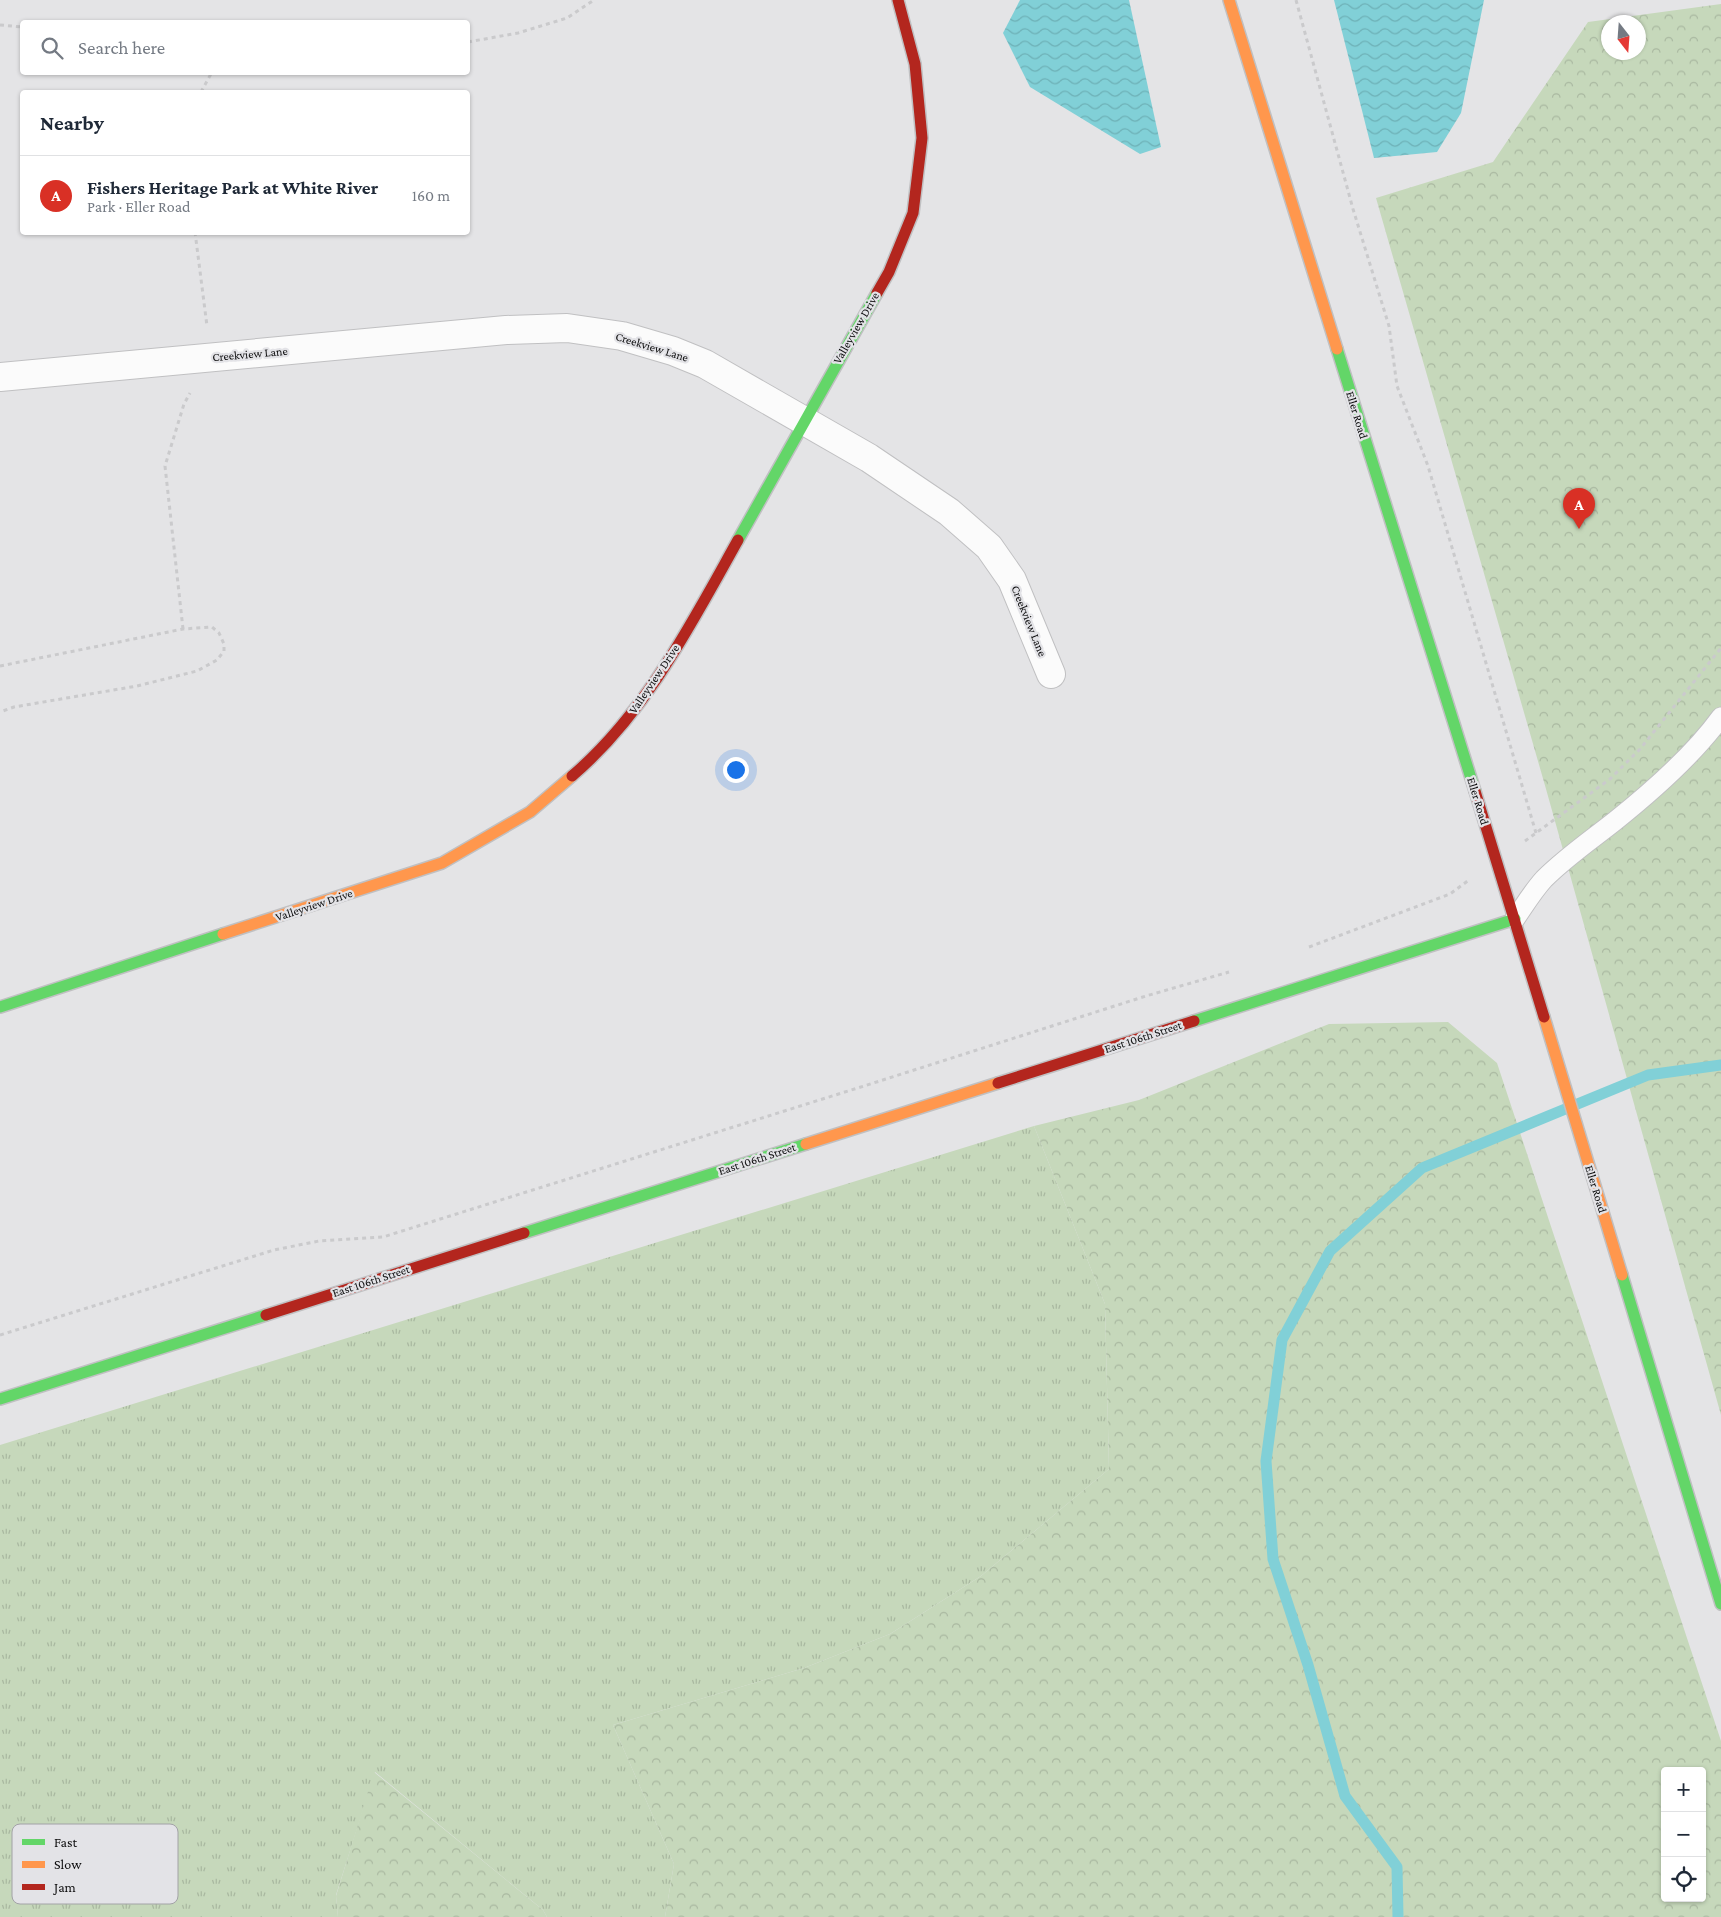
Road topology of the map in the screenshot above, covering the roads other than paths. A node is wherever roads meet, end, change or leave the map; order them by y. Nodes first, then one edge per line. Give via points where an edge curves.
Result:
1 (898, 0) edge
2 (1229, 0) edge
3 (0, 377) edge
4 (803, 422) junction
5 (1051, 674) dead end
6 (1721, 717) edge
7 (1515, 919) junction
8 (0, 1007) edge
9 (0, 1398) edge
10 (1721, 1604) edge

1 - 4 street, Valleyview Drive via 915,64 922,138 913,213 889,272
2 - 7 street, Eller Road
3 - 4 street, Creekview Lane via 506,330 567,328 622,336 673,351 705,364
4 - 5 street, Creekview Lane via 869,458 933,501 988,547 1012,580
4 - 8 street, Valleyview Drive via 708,595 660,674 623,725 578,771 530,812 442,863
6 - 7 lane via 1668,775 1542,881
7 - 9 street, East 106th Street
7 - 10 street, Eller Road

